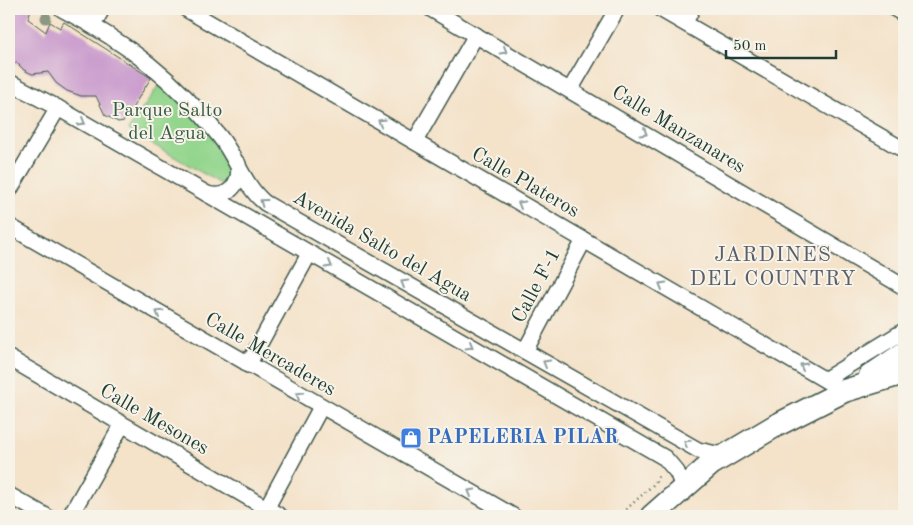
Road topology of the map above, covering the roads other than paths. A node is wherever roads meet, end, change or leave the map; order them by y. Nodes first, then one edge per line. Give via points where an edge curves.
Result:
1 (62, 9) edge
2 (102, 9) edge
3 (186, 9) edge
4 (431, 9) edge
5 (617, 9) edge
6 (660, 9) edge
7 (692, 9) edge
8 (895, 9) edge
9 (904, 14) edge
10 (684, 22) junction
11 (93, 25) junction
12 (476, 35) junction
13 (9, 82) edge
14 (570, 90) junction
15 (58, 108) junction
16 (414, 142) junction
17 (904, 150) edge
18 (238, 164) junction
19 (9, 191) edge
20 (203, 193) junction
21 (9, 226) edge
22 (584, 240) junction
23 (309, 254) junction
24 (904, 287) edge
25 (462, 315) junction
26 (904, 330) edge
27 (450, 334) junction
28 (525, 351) junction
29 (904, 353) edge
30 (9, 358) edge
31 (248, 365) junction
32 (904, 373) edge
33 (826, 379) junction
34 (844, 391) junction
35 (321, 407) junction
36 (122, 424) junction
37 (733, 452) junction
38 (683, 487) junction
39 (9, 494) edge
40 (266, 508) junction
41 (46, 516) edge
42 (70, 516) edge
43 (280, 516) edge
44 (513, 516) edge
45 (652, 516) edge

1 - 11 street, Avenida Salto del Agua
2 - 11 street
16 -> 3 street, Calle Plateros
4 - 12 street, Calle Manzanares
5 - 14 street
6 - 10 street
7 - 10 street
8 - 9 street
10 - 17 street
11 - 18 street, Avenida Salto del Agua via 160,71 184,94 229,148
12 -> 14 street, Calle Manzanares
12 - 16 street
13 - 15 street, Avenida Salto del Agua
14 -> 24 street, Calle Manzanares
15 - 19 street
15 -> 20 street, Avenida Salto del Agua
22 -> 16 street, Calle Plateros
18 - 20 street via 236,182 228,192 216,196
25 -> 18 street, Avenida Salto del Agua via 265,203 257,197
20 - 23 street, Avenida Salto del Agua
31 -> 21 street, Calle Mercaderes
22 - 28 street, Calle F-1
33 -> 22 street, Calle Plateros
23 -> 27 street, Avenida Salto del Agua
23 - 31 street
25 - 27 street
25 - 28 street, Avenida Salto del Agua
26 - 33 street
27 -> 38 street, Avenida Salto del Agua via 665,458 677,472
37 -> 28 street, Avenida Salto del Agua via 717,454 698,450
29 - 34 main road
30 - 36 street, Calle Mesones
35 -> 31 street, Calle Mercaderes
32 - 34 main road
33 - 34 street, Calle Plateros
34 - 37 main road via 775,426
35 - 40 street
44 -> 35 street, Calle Mercaderes
36 - 40 street, Calle Mesones
36 - 42 street
37 - 38 main road via 711,464
38 - 45 main road
39 - 41 street
40 - 43 street, Calle Mesones

